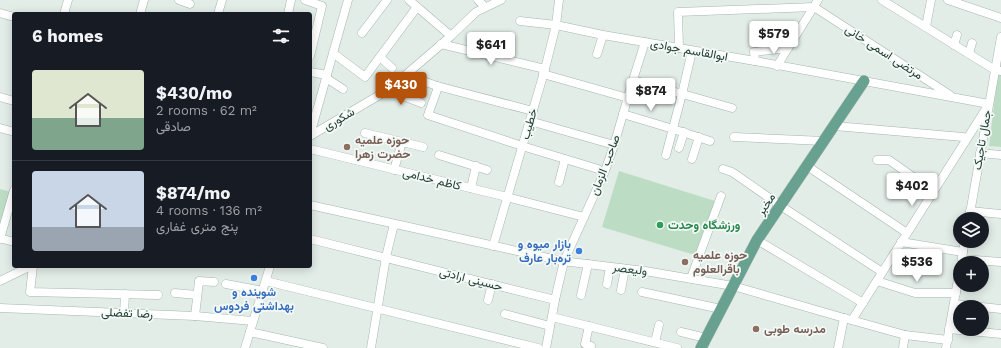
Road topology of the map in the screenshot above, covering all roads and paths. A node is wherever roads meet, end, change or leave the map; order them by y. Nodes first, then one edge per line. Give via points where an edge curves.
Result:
1 (68, 0) edge
2 (144, 0) edge
3 (180, 0) edge
4 (222, 0) edge
5 (291, 0) edge
6 (304, 0) edge
7 (348, 0) edge
8 (387, 0) edge
9 (409, 0) edge
10 (478, 0) edge
11 (501, 0) edge
12 (559, 0) edge
13 (882, 0) edge
14 (931, 0) edge
15 (948, 0) edge
16 (190, 4) dead end
17 (816, 4) edge
18 (418, 7) junction
19 (485, 7) junction
20 (65, 12) edge
21 (141, 12) edge
22 (219, 12) edge
23 (288, 12) edge
24 (0, 13) edge
25 (12, 16) edge
26 (1001, 18) edge
27 (520, 22) dead end
28 (556, 25) junction
29 (926, 27) junction
30 (362, 33) dead end
31 (603, 35) junction
32 (957, 35) dead end
33 (451, 36) junction
34 (1001, 38) edge
35 (645, 42) junction
36 (972, 43) dead end
37 (441, 44) junction
38 (954, 45) junction
39 (312, 48) edge
40 (679, 48) junction
41 (788, 48) junction
42 (692, 51) junction
43 (333, 53) junction
44 (597, 54) dead end
45 (970, 54) junction
46 (380, 57) junction
47 (755, 61) junction
48 (777, 66) junction
49 (392, 68) dead end
50 (998, 70) edge
51 (312, 72) edge
52 (544, 72) junction
53 (406, 75) junction
54 (327, 76) junction
55 (633, 80) junction
56 (864, 81) junction
57 (437, 86) junction
58 (343, 90) dead end
59 (388, 90) junction
60 (682, 94) junction
61 (0, 97) edge
62 (954, 97) junction
63 (628, 98) junction
64 (12, 101) edge
65 (421, 103) dead end
66 (989, 104) junction
67 (732, 108) dead end
68 (533, 111) junction
69 (623, 114) junction
70 (312, 118) edge
71 (530, 121) junction
72 (835, 126) junction
73 (0, 128) edge
74 (673, 129) junction
75 (11, 131) dead end
76 (684, 132) junction
77 (365, 133) dead end
78 (312, 135) edge
79 (699, 137) junction
80 (963, 137) dead end
81 (734, 138) dead end
82 (710, 141) dead end
83 (824, 141) junction
84 (402, 142) junction
85 (614, 145) junction
86 (522, 146) junction
87 (424, 147) dead end
88 (679, 148) dead end
89 (312, 150) edge
90 (980, 153) junction
91 (439, 155) dead end
92 (666, 155) dead end
93 (1001, 155) edge
94 (565, 159) junction
95 (692, 159) dead end
96 (877, 160) dead end
97 (476, 166) junction
98 (807, 166) junction
99 (598, 168) dead end
100 (723, 169) dead end
101 (394, 170) junction
102 (487, 170) dead end
103 (559, 182) dead end
104 (471, 188) junction
105 (933, 192) junction
106 (721, 196) dead end
107 (12, 197) edge
108 (507, 197) junction
109 (312, 205) edge
110 (781, 206) junction
111 (970, 212) edge
112 (989, 214) edge
113 (1001, 214) edge
114 (584, 217) junction
115 (394, 224) junction
116 (907, 233) junction
117 (0, 239) edge
118 (312, 240) edge
119 (757, 240) junction
120 (12, 242) edge
121 (901, 242) junction
122 (493, 246) junction
123 (954, 256) edge
124 (386, 258) junction
125 (564, 261) junction
126 (989, 261) edge
127 (1001, 262) edge
128 (588, 264) junction
129 (610, 267) junction
130 (28, 268) edge
131 (32, 268) edge
132 (269, 268) edge
133 (625, 269) junction
134 (882, 272) junction
135 (691, 278) junction
136 (0, 281) edge
137 (266, 281) junction
138 (877, 281) junction
139 (214, 282) dead end
140 (226, 284) dead end
141 (492, 284) junction
142 (607, 284) dead end
143 (733, 286) junction
144 (621, 290) dead end
145 (262, 291) junction
146 (642, 292) dead end
147 (175, 293) dead end
148 (956, 293) joint
149 (125, 294) junction
150 (158, 295) dead end
151 (197, 295) junction
152 (581, 295) dead end
153 (488, 300) dead end
154 (555, 300) junction
155 (955, 300) edge
156 (863, 303) junction
157 (0, 308) edge
158 (378, 308) junction
159 (989, 308) edge
160 (721, 309) junction
161 (953, 309) edge
162 (1001, 309) edge
163 (124, 314) junction
164 (505, 314) dead end
165 (195, 316) junction
166 (552, 317) junction
167 (848, 319) junction
168 (253, 321) junction
169 (660, 325) dead end
170 (550, 326) junction
171 (589, 326) junction
172 (949, 330) junction
173 (250, 332) junction
174 (681, 332) dead end
175 (1001, 334) edge
176 (905, 335) junction
177 (706, 338) junction
178 (655, 342) junction
179 (947, 344) edge
180 (591, 346) dead end
181 (245, 348) edge
182 (323, 348) edge
183 (371, 348) edge
184 (538, 348) edge
185 (546, 348) edge
186 (673, 348) edge
187 (701, 348) edge
188 (838, 348) edge
189 (903, 348) edge

1 - 20 street
2 - 21 street
3 - 16 street
4 - 22 street
5 - 23 street
6 - 39 street via 322,6
7 - 43 street
8 - 30 street
9 - 18 street
10 - 19 street
11 - 19 street, شکوری
12 - 28 street, خطیب
13 - 29 street
14 - 29 street
15 - 26 street
17 - 40 street via 678,12
17 - 41 street
17 - 62 street, مرتضی اسمی خانی
18 - 33 street
18 - 46 street
19 - 33 street, شکوری via 476,12
24 - 25 street
27 - 28 street, ابوالقاسم جوادی
28 - 31 street, ابوالقاسم جوادی
28 - 52 street, خطیب
29 - 38 street
31 - 35 street, ابوالقاسم جوادی
31 - 44 street
32 - 38 street
33 - 37 street, شکوری
34 - 50 street, جمال تاجیک
35 - 40 street, ابوالقاسم جوادی
35 - 55 street, صاحب الزمان
36 - 45 street
37 - 52 street
37 - 53 street, شکوری
38 - 45 street
40 - 42 street, ابوالقاسم جوادی
41 - 47 street via 754,52
41 - 48 street
42 - 47 street, ابوالقاسم جوادی
42 - 60 street
43 - 46 street via 365,77
43 - 54 street
45 - 50 street
46 - 49 street
47 - 48 street, ابوالقاسم جوادی
48 - 56 street, ابوالقاسم جوادی
50 - 66 street, جمال تاجیک
51 - 54 street
52 - 63 street
52 - 68 street, خطیب
53 - 57 street
53 - 59 street, شکوری
54 - 58 street
54 - 70 street
55 - 60 street
55 - 63 street, صاحب الزمان
56 - 62 street, ابوالقاسم جوادی
56 - 72 main road, مخبر
57 - 68 street
57 - 86 street via 428,114
59 - 65 street
59 - 78 street, شکوری
60 - 67 street
60 - 74 street
61 - 64 street
62 - 66 street, ابوالقاسم جوادی
63 - 69 street, صاحب الزمان
66 - 90 street, جمال تاجیک
66 - 105 street
68 - 71 street, خطیب
69 - 74 street
69 - 85 street, صاحب الزمان
71 - 85 street
71 - 86 street, خطیب
72 - 80 street
72 - 83 main road, مخبر
73 - 75 street
74 - 76 street
74 - 92 street
76 - 79 street
76 - 88 street
77 - 84 street
79 - 82 street
79 - 95 street
81 - 83 street
83 - 98 main road, مخبر
84 - 87 street
84 - 101 street
85 - 114 street, صاحب الزمان
86 - 94 street
86 - 108 street, خطیب
89 - 101 street, کاظم خدامی
90 - 93 street
90 - 111 street, جمال تاجیک
91 - 97 street
94 - 99 street
94 - 103 street
96 - 105 street via 889,160
97 - 102 street
97 - 104 street
98 - 110 main road, مخبر
98 - 116 street
100 - 110 street via 732,172
101 - 104 street, کاظم خدامی
104 - 108 street, کاظم خدامی
105 - 116 street
106 - 135 street
107 - 117 street
108 - 114 street, کاظم خدامی
108 - 122 street, خطیب
109 - 115 street, ولیعصر
110 - 119 main road, مخبر
110 - 134 street
112 - 113 street
114 - 125 street, صاحب الزمان
115 - 122 street, ولیعصر
115 - 124 street
116 - 121 street
117 - 120 street
118 - 124 street, حسینی ارادتی
119 - 143 main road, مخبر
119 - 156 street
121 - 123 street
121 - 134 street
122 - 125 street, ولیعصر
124 - 141 street, حسینی ارادتی
124 - 158 street
125 - 128 street, ولیعصر
125 - 154 street, صاحب الزمان
126 - 127 street
128 - 129 street, ولیعصر
128 - 152 street
129 - 133 street, ولیعصر
129 - 142 street
130 - 136 street
131 - 149 street via 30,292
132 - 137 street
133 - 135 street, ولیعصر
133 - 144 street
134 - 138 street
135 - 143 street, ولیعصر
137 - 145 street
137 - 158 street
138 - 148 street via 915,293
138 - 156 street
139 - 151 street via 199,281
140 - 145 street
141 - 153 street
141 - 154 street, حسینی ارادتی
143 - 160 main road, مخبر
143 - 167 street, ولیعصر
145 - 168 street
146 - 160 street
147 - 151 street
148 - 155 street
149 - 150 street
149 - 163 street
151 - 165 street
154 - 166 street, صاحب الزمان
156 - 167 street
157 - 163 street, رضا تفضلی
158 - 183 street
158 - 184 street
159 - 162 street
160 - 177 main road, مخبر
161 - 172 street
163 - 165 street, رضا تفضلی
164 - 170 street
165 - 168 street, رضا تفضلی
166 - 170 street, صاحب الزمان
166 - 171 street
167 - 176 street, ولیعصر
167 - 188 street
168 - 173 street
169 - 178 street
170 - 185 street, صاحب الزمان
171 - 178 street
171 - 180 street via 585,344
172 - 175 street
172 - 179 street
173 - 181 street
173 - 182 street
174 - 177 street
176 - 179 street, ولیعصر
176 - 189 street
177 - 187 main road, مخبر
178 - 186 street

